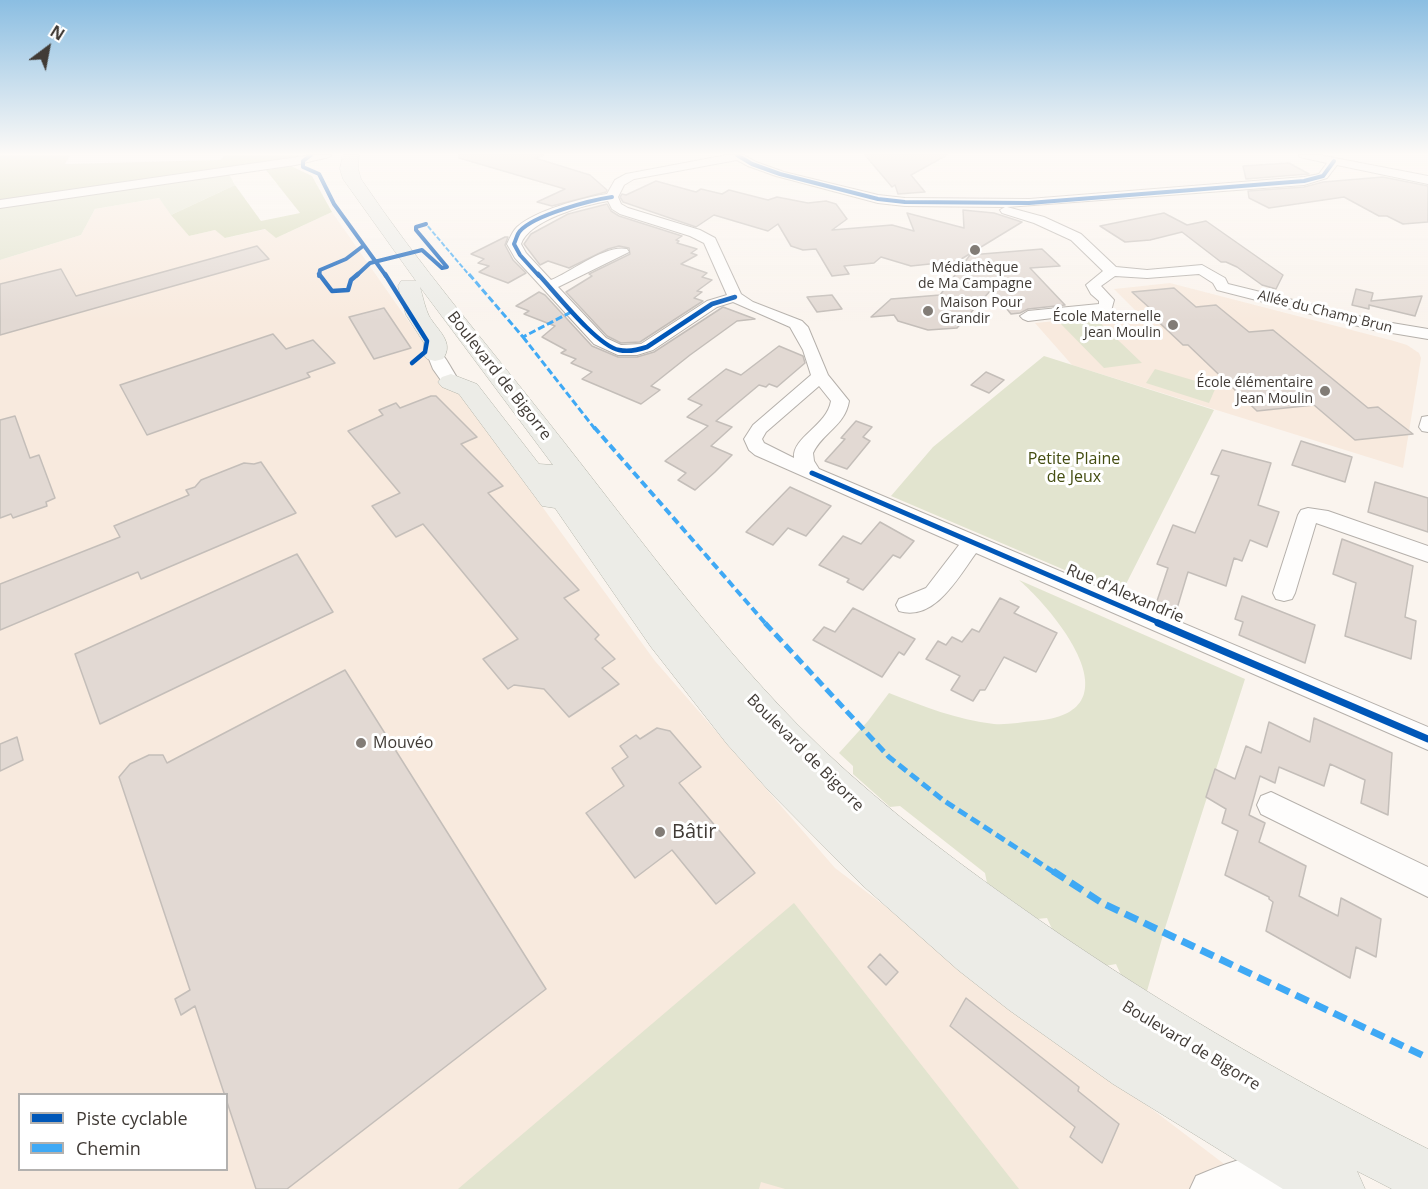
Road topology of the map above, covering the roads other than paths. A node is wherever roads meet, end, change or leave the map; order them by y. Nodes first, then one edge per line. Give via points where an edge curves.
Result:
1 (353, 210) edge
2 (375, 210) edge
3 (565, 210) edge
4 (623, 210) edge
5 (1007, 210) edge
6 (622, 252) dead end
7 (1112, 271) junction
8 (549, 285) junction
9 (409, 286) junction
10 (735, 297) junction
11 (1028, 316) dead end
12 (1428, 334) edge
13 (435, 354) joint
14 (820, 376) junction
15 (451, 382) joint
16 (1428, 421) edge
17 (1428, 427) edge
18 (812, 473) junction
19 (972, 543) junction
20 (1428, 554) edge
21 (1284, 593) dead end
22 (907, 605) dead end
23 (662, 632) junction
24 (1428, 739) edge
25 (1271, 805) dead end
26 (1428, 882) edge
27 (1428, 1178) edge
28 (1336, 1188) edge
29 (1209, 1189) edge

1 - 9 main road, Boulevard de Bigorre
2 - 27 main road, Boulevard de Bigorre via 714,656 786,738 885,831 1081,977 1238,1076
3 - 8 street via 532,224 519,233 514,244
4 - 10 street via 710,241
5 - 7 street via 1076,237
6 - 8 street
7 - 11 street via 1093,285 1107,300 1106,308
7 - 12 street, Allée du Champ Brun via 1138,274 1206,270 1221,280 1222,287 1374,325
8 - 10 street via 600,341 627,350 647,347 712,304
9 - 13 main road via 417,315 436,343
9 - 23 main road, Boulevard de Bigorre
10 - 14 street via 796,324 807,340
13 - 15 street
14 - 18 street via 836,394 840,408 838,416 801,455 802,464
14 - 18 street, Rue d'Alexandrie via 759,429 753,439 762,451
15 - 23 main road via 474,396 517,456
16 - 17 street
18 - 19 street, Rue d'Alexandrie
19 - 22 street via 934,594
19 - 24 street, Rue d'Alexandrie
20 - 21 street via 1321,516 1308,515
23 - 28 main road, Boulevard de Bigorre via 706,692 780,775 863,858 935,920 997,970 1131,1066
25 - 26 street
28 - 29 street via 1284,1173 1255,1173

